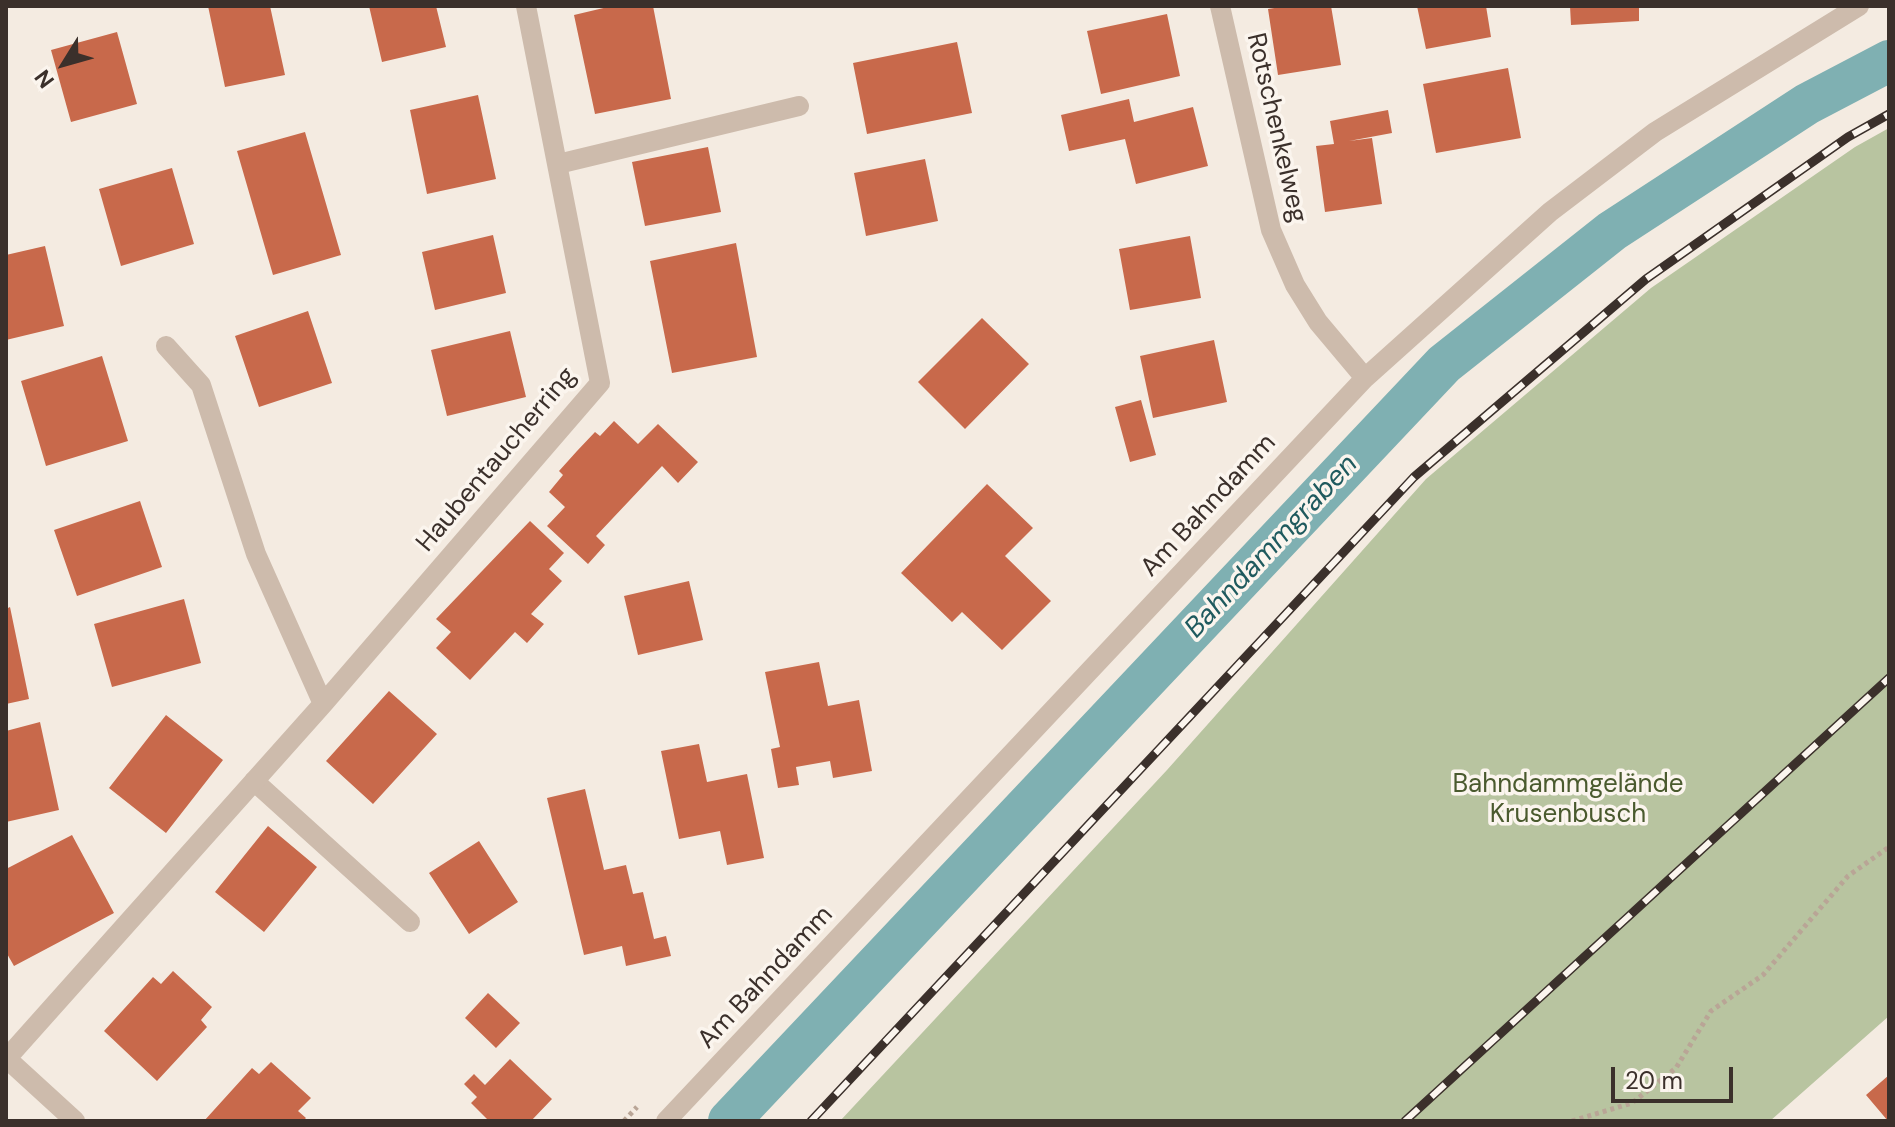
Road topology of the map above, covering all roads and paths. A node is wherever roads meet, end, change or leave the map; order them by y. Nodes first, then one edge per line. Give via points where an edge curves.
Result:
1 (526, 6) edge
2 (1220, 6) edge
3 (1859, 6) edge
4 (799, 106) dead end
5 (558, 164) junction
6 (166, 346) dead end
7 (1365, 378) junction
8 (323, 704) junction
9 (254, 781) junction
10 (1889, 847) edge
11 (410, 922) dead end
12 (6, 1058) edge
13 (75, 1121) edge
14 (666, 1121) edge
15 (1572, 1121) edge

1 - 5 street, Haubentaucherring
2 - 7 street, Rotschenkelweg via 1271,230 1318,322
3 - 7 street, Am Bahndamm via 1655,132 1550,212
4 - 5 street
5 - 8 street, Haubentaucherring via 600,383
6 - 8 street via 201,385 256,554
7 - 14 street, Am Bahndamm
8 - 9 street, Haubentaucherring
9 - 11 street
9 - 12 street, Haubentaucherring
10 - 15 path via 1848,876 1763,975 1711,1011 1676,1068 1632,1103
12 - 13 street

